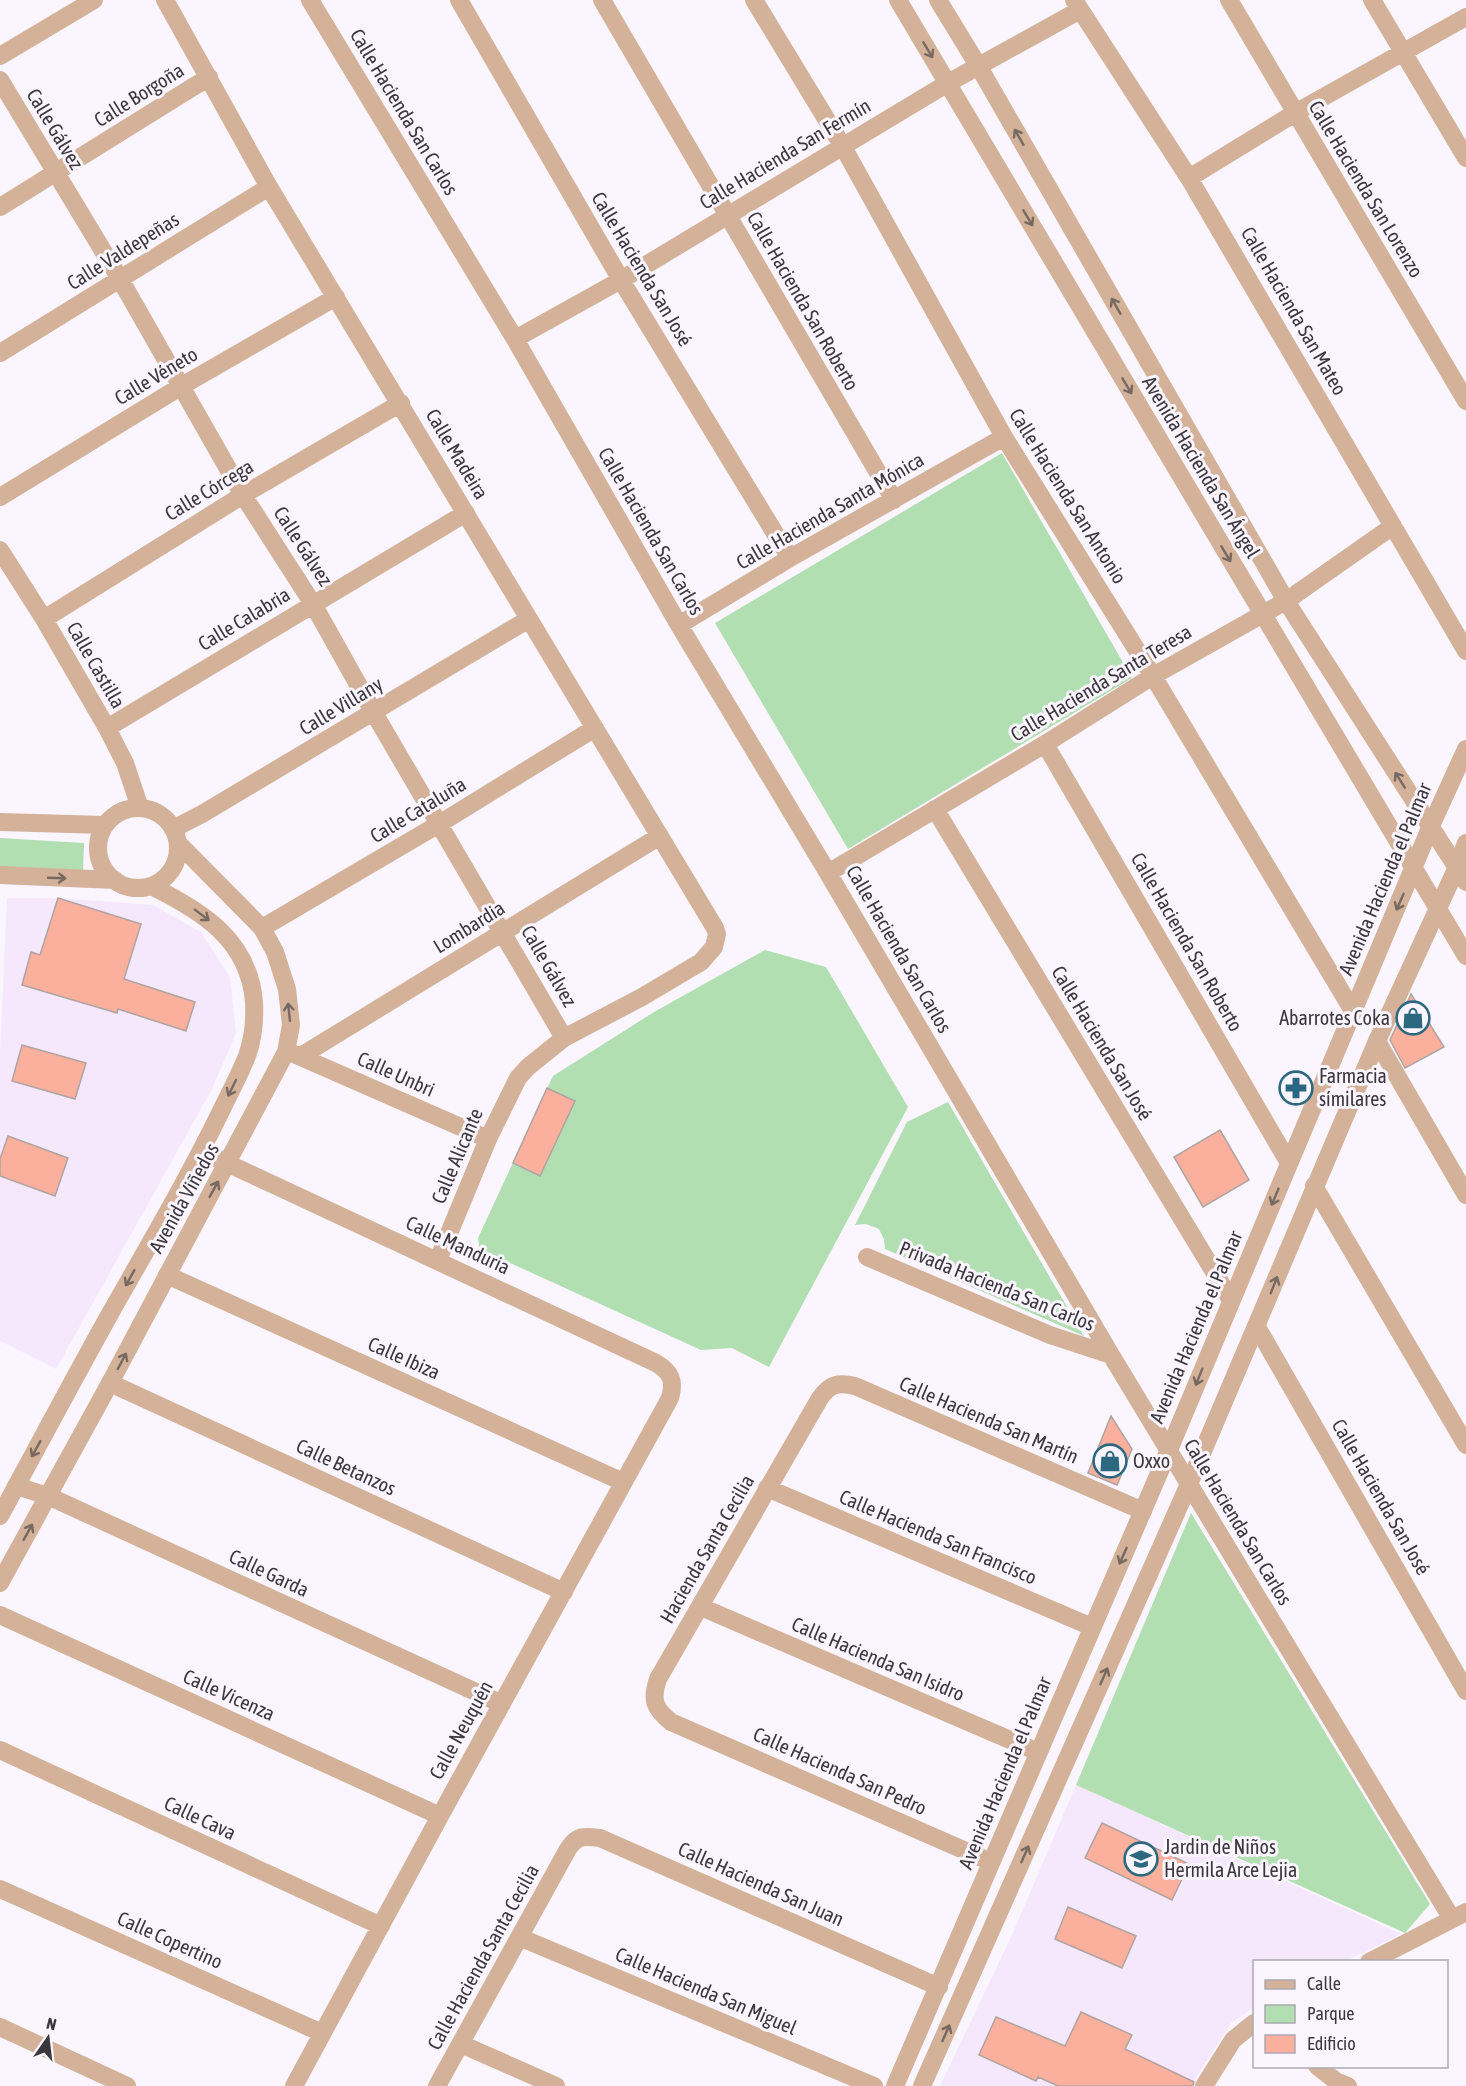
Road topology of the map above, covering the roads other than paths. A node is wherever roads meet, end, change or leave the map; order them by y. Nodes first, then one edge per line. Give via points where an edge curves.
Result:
1 (94, 0) edge
2 (165, 0) edge
3 (310, 0) edge
4 (459, 0) edge
5 (602, 0) edge
6 (754, 0) edge
7 (898, 0) edge
8 (938, 0) edge
9 (1229, 0) edge
10 (1372, 0) edge
11 (1077, 5) edge
12 (1466, 17) edge
13 (1404, 52) junction
14 (0, 56) edge
15 (979, 67) junction
16 (209, 77) junction
17 (0, 80) edge
18 (948, 83) junction
19 (1295, 112) junction
20 (842, 145) junction
21 (1466, 158) edge
22 (55, 174) junction
23 (1189, 178) junction
24 (269, 186) junction
25 (0, 207) edge
26 (727, 216) junction
27 (120, 279) junction
28 (621, 280) junction
29 (336, 297) junction
30 (515, 339) junction
31 (0, 353) edge
32 (180, 387) junction
33 (1466, 401) edge
34 (401, 403) junction
35 (1004, 437) junction
36 (243, 495) junction
37 (0, 497) edge
38 (894, 500) junction
39 (466, 513) junction
40 (1393, 526) junction
41 (0, 550) edge
42 (790, 558) junction
43 (1286, 601) junction
44 (313, 604) junction
45 (1262, 615) junction
46 (44, 619) junction
47 (529, 619) junction
48 (679, 625) junction
49 (1466, 651) edge
50 (1153, 676) junction
51 (374, 713) junction
52 (107, 728) junction
53 (595, 728) junction
54 (1045, 744) junction
55 (1466, 749) edge
56 (140, 808) junction
57 (935, 809) junction
58 (0, 822) edge
59 (105, 825) junction
60 (439, 825) junction
61 (1430, 828) junction
62 (176, 836) junction
63 (660, 836) junction
64 (1466, 843) edge
65 (1414, 869) junction
66 (828, 873) junction
67 (1462, 874) edge
68 (0, 876) edge
69 (115, 880) junction
70 (152, 886) junction
71 (1438, 909) junction
72 (262, 928) junction
73 (715, 928) joint
74 (503, 932) junction
75 (1466, 956) edge
76 (1353, 1011) junction
77 (564, 1038) junction
78 (1377, 1041) junction
79 (294, 1054) junction
80 (488, 1139) junction
81 (201, 1151) junction
82 (1289, 1163) junction
83 (228, 1164) junction
84 (1314, 1186) junction
85 (1466, 1195) edge
86 (867, 1257) dead end
87 (438, 1260) junction
88 (167, 1275) junction
89 (1231, 1300) junction
90 (1257, 1327) junction
91 (1111, 1355) junction
92 (110, 1383) junction
93 (670, 1398) joint
94 (820, 1398) joint
95 (1466, 1445) edge
96 (1169, 1450) junction
97 (622, 1482) junction
98 (1189, 1484) junction
99 (16, 1486) junction
100 (767, 1488) junction
101 (48, 1496) junction
102 (1143, 1511) junction
103 (0, 1516) edge
104 (0, 1583) edge
105 (564, 1592) junction
106 (701, 1607) junction
107 (0, 1616) edge
108 (1092, 1627) junction
109 (1466, 1691) edge
110 (502, 1704) junction
111 (671, 1722) joint
112 (0, 1750) edge
113 (1038, 1752) junction
114 (440, 1816) junction
115 (568, 1849) joint
116 (991, 1862) junction
117 (0, 1889) edge
118 (1459, 1916) edge
119 (381, 1926) junction
120 (519, 1937) junction
121 (1373, 1960) edge
122 (939, 1987) junction
123 (1253, 2024) edge
124 (0, 2027) edge
125 (322, 2033) junction
126 (461, 2044) junction
127 (1318, 2068) edge
128 (127, 2086) edge
129 (294, 2086) edge
130 (437, 2086) edge
131 (556, 2086) edge
132 (874, 2086) edge
133 (895, 2086) edge
134 (922, 2086) edge
135 (1204, 2086) edge
136 (1347, 2086) edge

1 - 14 street
2 - 16 street, Calle Madeira
3 - 30 street, Calle Hacienda San Carlos
4 - 28 street, Calle Hacienda San José
5 - 26 street, Calle Hacienda San Roberto
6 - 20 street, Calle Hacienda San Antonio
7 -> 18 street, Avenida Hacienda San Ángel
8 - 15 street, Avenida Hacienda San Ángel
9 - 19 street, Calle Hacienda San Lorenzo
10 - 13 street
11 - 15 street, Calle Hacienda San Fermín
11 - 23 street, Calle Hacienda San Mateo
12 - 13 street
13 - 19 street
13 - 21 street
15 - 18 street, Calle Hacienda San Fermín
43 -> 15 street, Avenida Hacienda San Ángel
16 - 22 street, Calle Borgoña
16 - 24 street, Calle Madeira
17 - 22 street, Calle Gálvez
18 - 20 street, Calle Hacienda San Fermín
18 -> 45 street, Avenida Hacienda San Ángel
19 - 23 street
19 - 33 street, Calle Hacienda San Lorenzo
20 - 26 street, Calle Hacienda San Fermín
20 - 35 street, Calle Hacienda San Antonio
22 - 25 street, Calle Borgoña
22 - 27 street, Calle Gálvez
23 - 40 street, Calle Hacienda San Mateo
24 - 27 street, Calle Valdepeñas
24 - 29 street, Calle Madeira
26 - 28 street, Calle Hacienda San Fermín
26 - 38 street, Calle Hacienda San Roberto
27 - 31 street, Calle Valdepeñas
27 - 32 street, Calle Gálvez
28 - 30 street, Calle Hacienda San Fermín
28 - 42 street, Calle Hacienda San José
29 - 32 street, Calle Véneto
29 - 34 street, Calle Madeira
30 - 48 street, Calle Hacienda San Carlos
32 - 36 street, Calle Gálvez
32 - 37 street, Calle Véneto
34 - 36 street, Calle Córcega
34 - 39 street, Calle Madeira
35 - 38 street, Calle Hacienda Santa Mónica
35 - 50 street, Calle Hacienda San Antonio
36 - 44 street, Calle Gálvez
36 - 46 street, Calle Córcega
38 - 42 street, Calle Hacienda Santa Mónica
39 - 44 street, Calle Calabria
39 - 47 street, Calle Madeira
40 - 43 street, Calle Hacienda Santa Teresa
40 - 49 street, Calle Hacienda San Mateo
41 - 46 street, Calle Castilla
42 - 48 street, Calle Hacienda Santa Mónica
43 - 45 street, Calle Hacienda Santa Teresa
61 -> 43 street, Avenida Hacienda San Ángel
44 - 51 street, Calle Gálvez
44 - 52 street, Calle Calabria
45 - 50 street, Calle Hacienda Santa Teresa
45 - 65 street, Avenida Hacienda San Ángel
46 - 52 street, Calle Castilla
47 - 51 street, Calle Villany
47 - 53 street, Calle Madeira
48 - 66 street, Calle Hacienda San Carlos
50 - 54 street, Calle Hacienda Santa Teresa
50 - 76 street, Calle Hacienda San Antonio
51 - 60 street, Calle Gálvez
51 - 62 street, Calle Villany via 202,814
52 - 56 street, Calle Castilla via 125,763
53 - 60 street, Calle Cataluña
53 - 63 street, Calle Madeira
54 - 57 street, Calle Hacienda Santa Teresa
54 - 82 street, Calle Hacienda San Roberto
55 - 61 street, Avenida Hacienda el Palmar
56 - 59 street via 114,816
56 - 62 street via 165,819
57 - 66 street, Calle Hacienda Santa Teresa
57 - 89 street, Calle Hacienda San José
58 - 59 street
59 - 69 street via 99,855 106,872
60 - 72 street, Calle Cataluña
60 - 74 street, Calle Gálvez
61 - 65 street, Avenida Hacienda el Palmar
61 - 67 street, Avenida Hacienda San Ángel
62 - 70 street via 177,856 172,869
62 - 72 street, Avenida Viñedos
63 - 73 street, Calle Madeira
63 - 74 street, Lombardia
64 - 67 street
65 - 71 street, Avenida Hacienda San Ángel
65 -> 76 street, Avenida Hacienda el Palmar
66 - 91 street, Calle Hacienda San Carlos
67 - 71 street
68 -> 69 street
69 - 70 street via 126,886
70 -> 81 street, Avenida Viñedos via 188,904 213,923 240,957 251,986 254,1020 247,1056
71 - 75 street, Avenida Hacienda San Ángel
71 - 78 street
79 -> 72 street, Avenida Viñedos via 287,989
73 - 77 street, Calle Alicante via 714,948 701,962
74 - 77 street, Calle Gálvez
74 - 79 street, Lombardia
76 - 82 street, Avenida Hacienda el Palmar
77 - 80 street, Calle Alicante via 518,1078
78 - 84 street
78 - 85 street
79 - 80 street, Calle Unbri
79 - 83 street, Avenida Viñedos
80 - 87 street, Calle Alicante
81 - 83 street, Calle Manduria
81 -> 99 street, Avenida Viñedos
82 -> 89 street, Avenida Hacienda el Palmar
83 - 87 street, Calle Manduria
88 -> 83 street, Avenida Viñedos
90 -> 84 street
84 - 95 street
86 - 91 street, Privada Hacienda San Carlos via 1050,1335
87 - 93 street, Calle Manduria via 656,1362 671,1374
92 -> 88 street, Avenida Viñedos
88 - 97 street, Calle Ibiza
89 -> 96 street, Avenida Hacienda el Palmar
90 - 98 street
90 - 109 street, Calle Hacienda San José
91 - 96 street, Calle Hacienda San Carlos
92 - 101 street, Avenida Viñedos
92 - 105 street, Calle Betanzos
93 - 97 street, Calle Neuquén
94 - 100 street, Hacienda Santa Cecilia
94 - 102 street, Calle Hacienda San Martín via 834,1384 855,1386
96 - 98 street, Calle Hacienda San Carlos
96 - 102 street, Avenida Hacienda el Palmar
97 - 105 street, Calle Neuquén
98 - 118 street, Calle Hacienda San Carlos
134 -> 98 street
99 - 101 street, Calle Garda
99 - 103 street, Avenida Viñedos
100 - 106 street, Hacienda Santa Cecilia
100 - 108 street, Calle Hacienda San Francisco
104 -> 101 street, Avenida Viñedos
101 - 110 street, Calle Garda
102 -> 108 street, Avenida Hacienda el Palmar
105 - 110 street, Calle Neuquén
106 - 111 street, Hacienda Santa Cecilia via 655,1689 658,1712
106 - 113 street, Calle Hacienda San Isidro
107 - 114 street, Calle Vicenza
108 - 113 street, Avenida Hacienda el Palmar
110 - 114 street, Calle Neuquén
111 - 116 street, Calle Hacienda San Pedro
112 - 119 street, Calle Cava
113 - 116 street, Avenida Hacienda el Palmar
114 - 119 street, Calle Neuquén
115 - 120 street, Calle Hacienda Santa Cecilia
115 - 122 street, Calle Hacienda San Juan via 578,1837 600,1838
116 - 122 street, Avenida Hacienda el Palmar
117 - 125 street, Calle Copertino
118 - 121 street
119 - 125 street, Calle Neuquén
120 - 126 street, Calle Hacienda Santa Cecilia
120 - 132 street, Calle Hacienda San Miguel
122 - 133 street, Avenida Hacienda el Palmar
123 - 135 street via 1233,2040
124 - 128 street
125 - 129 street, Calle Neuquén
126 - 130 street, Calle Hacienda Santa Cecilia
126 - 131 street
127 - 136 street

